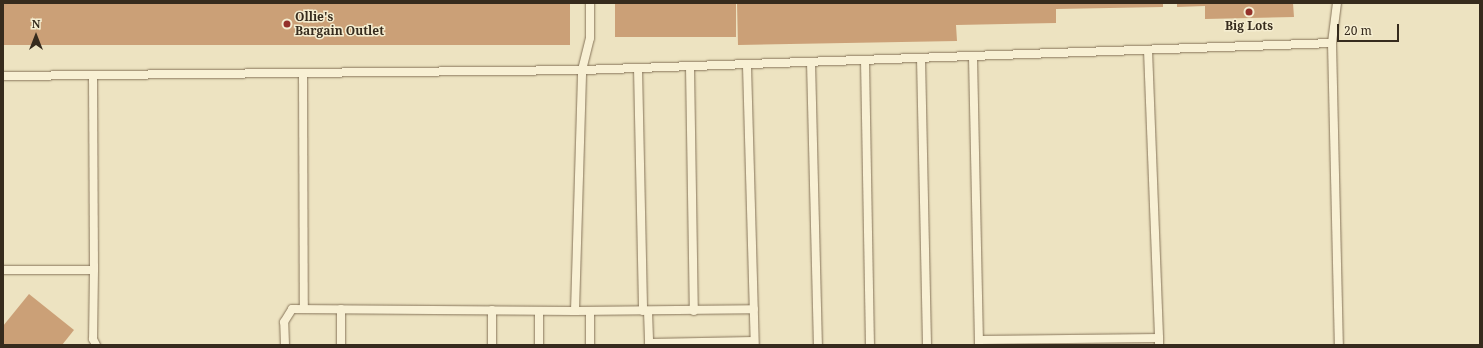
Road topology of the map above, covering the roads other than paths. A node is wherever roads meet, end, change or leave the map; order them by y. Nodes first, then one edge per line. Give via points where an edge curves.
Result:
1 (590, 3) edge
2 (1337, 3) edge
3 (1332, 44) junction
4 (1148, 50) junction
5 (973, 57) junction
6 (921, 58) junction
7 (865, 60) junction
8 (811, 62) junction
9 (747, 66) junction
10 (690, 67) junction
11 (638, 68) junction
12 (582, 70) junction
13 (303, 74) junction
14 (3, 76) edge
15 (93, 77) junction
16 (3, 270) edge
17 (94, 270) junction
18 (304, 309) junction
19 (341, 309) junction
20 (754, 309) junction
21 (492, 310) junction
22 (539, 311) junction
23 (575, 311) junction
24 (590, 311) junction
25 (646, 311) junction
26 (694, 311) junction
27 (979, 342) edge
28 (1159, 342) edge
29 (725, 343) edge
30 (754, 343) edge
31 (649, 344) edge
32 (96, 345) edge
33 (285, 345) edge
34 (341, 345) edge
35 (492, 345) edge
36 (539, 345) edge
37 (590, 345) edge
38 (818, 345) edge
39 (870, 345) edge
40 (928, 345) edge
41 (1339, 345) edge

1 - 12 lane via 590,38
2 - 3 lane
3 - 4 lane
3 - 41 lane
4 - 5 lane
4 - 28 lane
5 - 6 lane
5 - 27 lane
6 - 7 lane
6 - 40 lane
7 - 8 lane
7 - 39 lane
8 - 9 lane
8 - 38 lane
9 - 10 lane
9 - 20 lane
10 - 11 lane
10 - 26 lane
11 - 12 lane
11 - 25 lane
12 - 13 lane
12 - 23 lane
13 - 15 lane
13 - 18 lane
14 - 15 lane
15 - 17 lane
16 - 17 lane
17 - 32 lane via 93,339
18 - 19 lane
18 - 33 lane via 292,309 284,322
19 - 21 lane
19 - 34 lane
20 - 26 lane
20 - 30 lane
21 - 22 lane
21 - 35 lane
22 - 23 lane
22 - 36 lane
23 - 24 lane
24 - 25 lane
24 - 37 lane
25 - 26 lane
25 - 31 lane
27 - 28 lane
29 - 30 lane
29 - 31 lane

